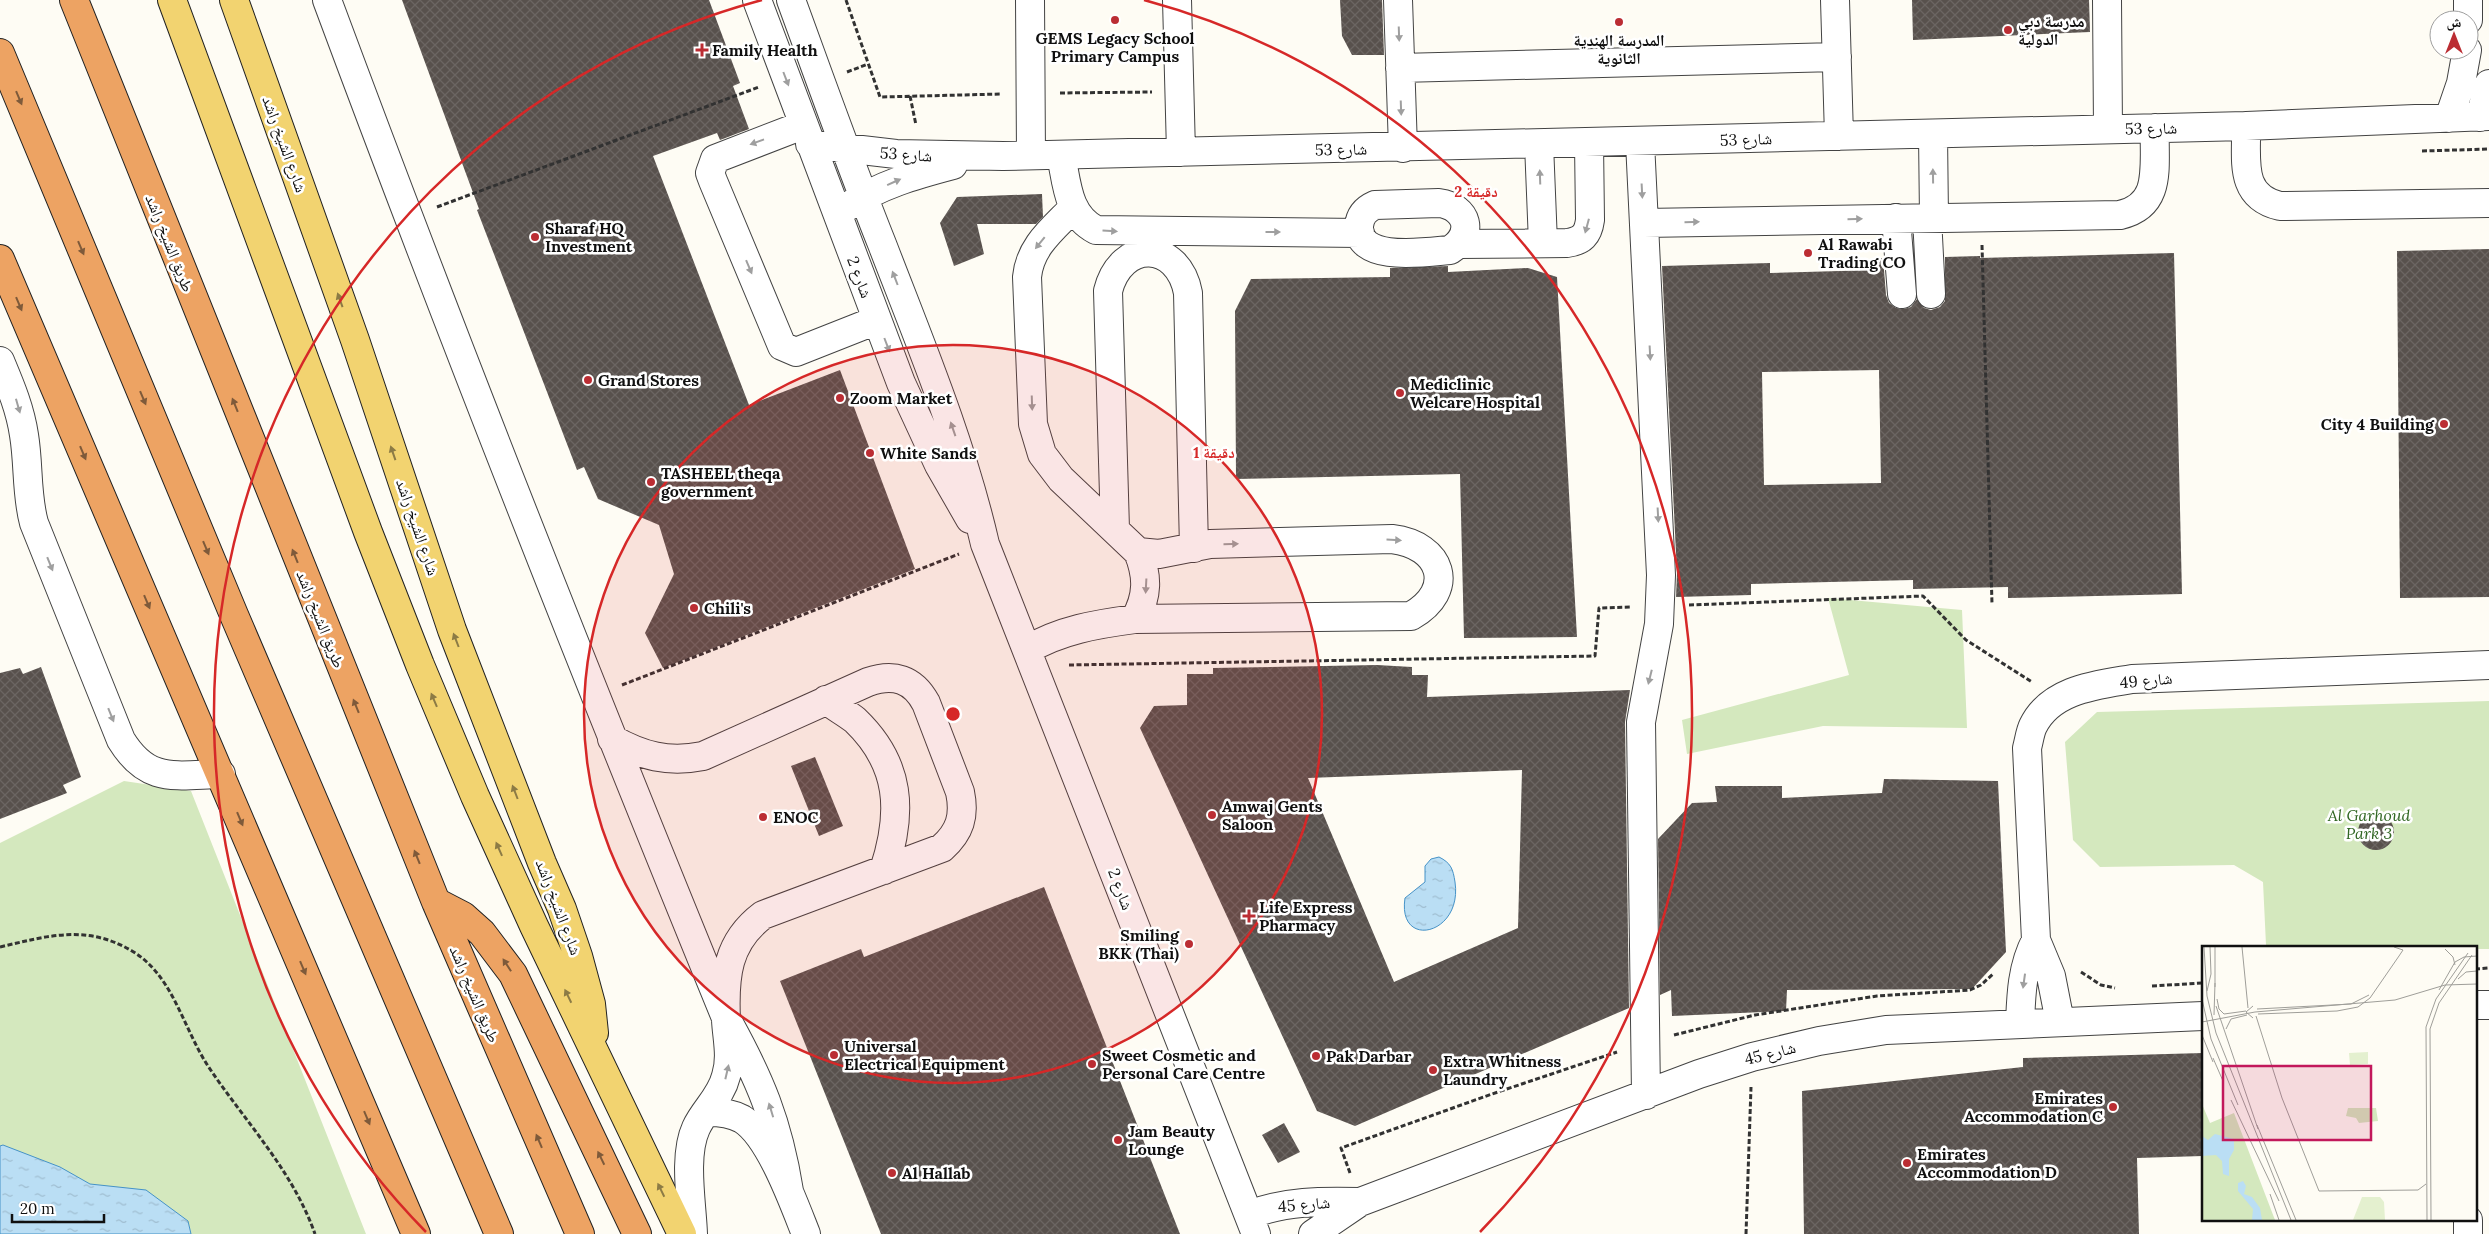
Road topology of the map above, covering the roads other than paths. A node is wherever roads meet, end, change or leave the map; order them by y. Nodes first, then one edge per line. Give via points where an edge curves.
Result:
1 (74, 0) edge
2 (172, 0) edge
3 (234, 0) edge
4 (328, 0) edge
5 (757, 0) edge
6 (791, 0) edge
7 (1030, 0) edge
8 (1177, 0) edge
9 (1398, 0) edge
10 (1835, 0) edge
11 (2107, 0) edge
12 (0, 53) edge
13 (1837, 57) junction
14 (2465, 60) edge
15 (1400, 68) junction
16 (2489, 84) edge
17 (2485, 116) edge
18 (2449, 118) junction
19 (2246, 126) junction
20 (2155, 128) junction
21 (2108, 129) junction
22 (806, 134) junction
23 (1932, 134) junction
24 (1838, 136) junction
25 (1640, 142) junction
26 (1589, 143) junction
27 (1539, 144) junction
28 (1402, 148) junction
29 (845, 149) junction
30 (1182, 152) junction
31 (1031, 155) junction
32 (1062, 155) junction
33 (1003, 156) junction
34 (863, 196) junction
35 (2489, 203) edge
36 (1073, 208) junction
37 (836, 215) junction
38 (1896, 218) junction
39 (1935, 218) junction
40 (1644, 224) junction
41 (1360, 233) junction
42 (1543, 243) junction
43 (1459, 244) junction
44 (0, 259) edge
45 (1938, 292) dead end
46 (1902, 294) dead end
47 (877, 320) junction
48 (0, 361) edge
49 (1115, 529) junction
50 (985, 544) junction
51 (1194, 548) junction
52 (1138, 552) junction
53 (1135, 620) junction
54 (1030, 658) junction
55 (2489, 666) edge
56 (826, 700) junction
57 (612, 739) junction
58 (221, 774) junction
59 (884, 870) junction
60 (436, 902) junction
61 (2036, 940) junction
62 (2476, 1005) edge
63 (2489, 1005) edge
64 (2202, 1016) edge
65 (726, 1018) junction
66 (2060, 1022) junction
67 (2020, 1024) junction
68 (596, 1054) junction
69 (1646, 1095) junction
70 (708, 1112) junction
71 (789, 1192) junction
72 (1360, 1202) junction
73 (1252, 1224) edge
74 (416, 1234) edge
75 (499, 1234) edge
76 (580, 1234) edge
77 (637, 1234) edge
78 (682, 1234) edge
79 (693, 1234) edge
80 (806, 1234) edge
81 (1314, 1234) edge

60 -> 1 highway, طريق الشيخ راشد
68 -> 2 main road via 475,796 420,665
68 -> 3 main road, شارع الشيخ راشد via 591,1004 578,956 452,630 355,340
4 - 57 street via 408,217
5 -> 22 street, شارع 2
6 - 29 street, شارع 2
7 - 31 street
8 - 30 street
9 -> 15 street
10 - 13 street
11 - 21 street
12 -> 75 highway via 234,615
13 - 15 street
13 - 24 street
14 - 18 street
15 -> 28 street
16 - 17 street
17 - 18 street, شارع 53
18 - 19 street, شارع 53
19 - 20 street, شارع 53
19 - 35 street via 2247,176 2254,191 2266,202 2280,206
20 - 21 street, شارع 53
20 - 39 street via 2152,191 2146,203 2134,212 2120,215
21 - 23 street, شارع 53
22 - 29 street, شارع 53
22 - 37 street, شارع 2
22 -> 47 street via 715,159 710,173 713,181 782,346 796,352
23 - 24 street, شارع 53
39 -> 23 street
24 - 25 street, شارع 53
25 - 26 street, شارع 53
25 -> 40 street
26 - 27 street, شارع 53
26 -> 42 street via 1589,229 1576,242
27 - 28 street, شارع 53
42 -> 27 street
28 - 30 street, شارع 53
29 - 33 street, شارع 53 via 922,155
29 - 34 street, شارع 2
30 - 32 street, شارع 53
31 - 32 street, شارع 53
31 - 33 street, شارع 53
32 - 36 street
34 -> 33 street, شارع 53 via 906,177
34 - 37 street, شارع 53
50 -> 34 street, شارع 2 via 964,462 946,409
36 -> 41 street via 1087,225 1106,231
36 -> 49 street via 1041,241 1028,264 1033,424 1042,454 1050,467
37 - 47 street, شارع 2
38 - 39 street
40 -> 38 street
38 - 46 street
39 - 45 street
40 -> 69 street via 1661,575 1654,661 1641,722
41 - 43 street via 1367,246 1379,252 1444,251
41 - 43 street via 1362,216 1375,205 1450,204 1462,217 1465,234
42 - 43 street
44 -> 58 highway
47 -> 50 street, شارع 2 via 919,424
48 -> 58 street via 20,416 34,523 122,740 132,758 149,770 169,775
49 - 51 street via 1108,291 1111,276 1120,263 1133,255 1148,253 1164,256 1177,265 1185,278 1188,293
49 - 52 street
50 - 54 street, شارع 2
51 - 52 street via 1159,554
51 -> 53 street via 1210,544 1409,541 1424,549 1434,562 1438,578 1435,594 1425,608 1411,616
52 -> 53 street via 1147,579 1142,607
53 - 54 street via 1084,628 1042,640
54 - 73 street, شارع 2
55 - 61 street, شارع 49 via 2132,679 2077,690 2059,698 2034,725 2028,748
56 - 57 street via 703,756 689,759 647,756
56 - 59 street via 854,720 876,744 890,774 897,806 894,838
56 - 59 street via 881,677 909,682 920,691 926,703 960,792 962,815 954,837 942,848
57 - 65 street
58 -> 74 highway
59 - 65 street via 778,908 750,925 732,953 728,969
76 -> 60 highway, طريق الشيخ راشد
77 -> 60 highway via 513,974 482,933 463,916
61 - 66 street, شارع 49 via 2051,976
61 -> 67 street, شارع 49 via 2028,955
62 - 63 street
64 - 66 street, شارع 45
70 -> 65 street via 719,1095 730,1057
71 -> 65 street via 782,1146 768,1101
66 - 67 street, شارع 45
67 - 69 street, شارع 45 via 1886,1030 1818,1041 1752,1057
78 -> 68 main road
69 - 72 street, شارع 45
70 - 71 street via 726,1113 742,1119 756,1131
70 - 79 street via 696,1127 690,1155
71 - 80 street
72 - 73 street, شارع 45 via 1296,1202 1267,1208
72 - 81 street, شارع 45

